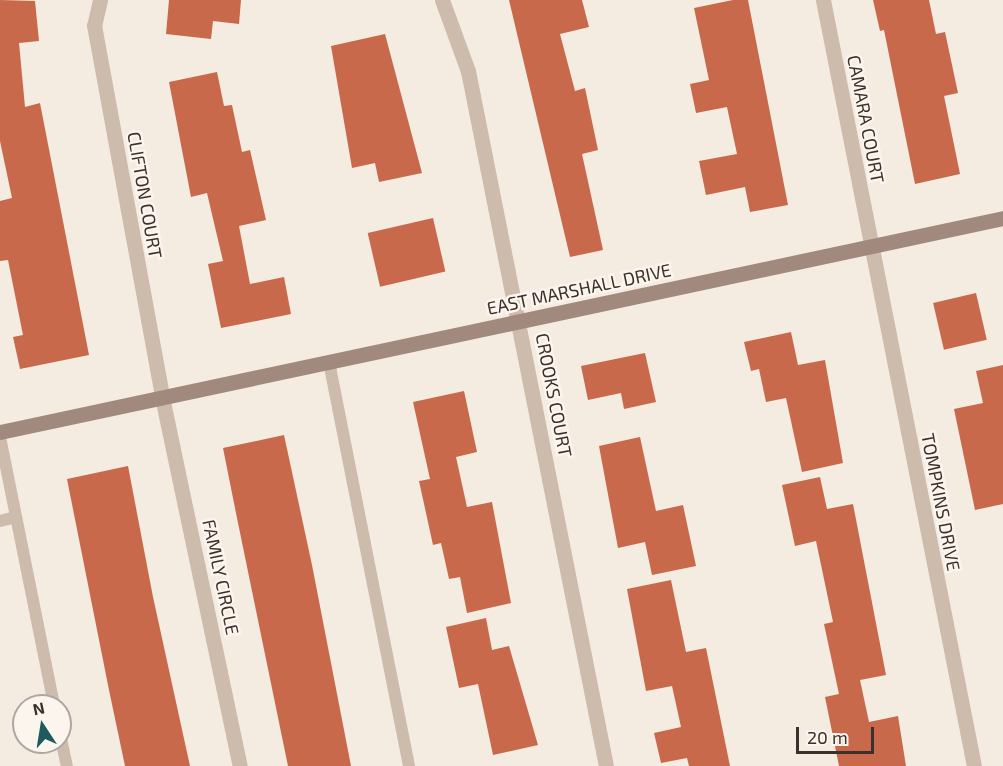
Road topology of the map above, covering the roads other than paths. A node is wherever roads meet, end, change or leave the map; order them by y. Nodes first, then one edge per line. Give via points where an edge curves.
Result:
1 (100, 0) edge
2 (442, 0) edge
3 (822, 0) edge
4 (1003, 218) edge
5 (871, 246) junction
6 (519, 321) junction
7 (329, 362) junction
8 (162, 397) junction
9 (0, 435) edge
10 (16, 517) junction
11 (0, 521) edge
12 (52, 694) edge
13 (240, 766) edge
14 (409, 766) edge
15 (606, 766) edge
16 (974, 766) edge

1 - 8 street, CLIFTON COURT via 94,25
2 - 6 street, CROOKS COURT via 468,71
3 - 5 street, CAMARA COURT
4 - 5 main road, EAST MARSHALL DRIVE
5 - 6 main road, EAST MARSHALL DRIVE
5 - 16 street, TOMPKINS DRIVE
6 - 7 main road, EAST MARSHALL DRIVE
6 - 15 street, CROOKS COURT
7 - 8 main road, EAST MARSHALL DRIVE
7 - 14 lane
8 - 9 main road, EAST MARSHALL DRIVE
8 - 13 street, FAMILY CIRCLE
9 - 10 lane
10 - 11 lane
10 - 12 lane

